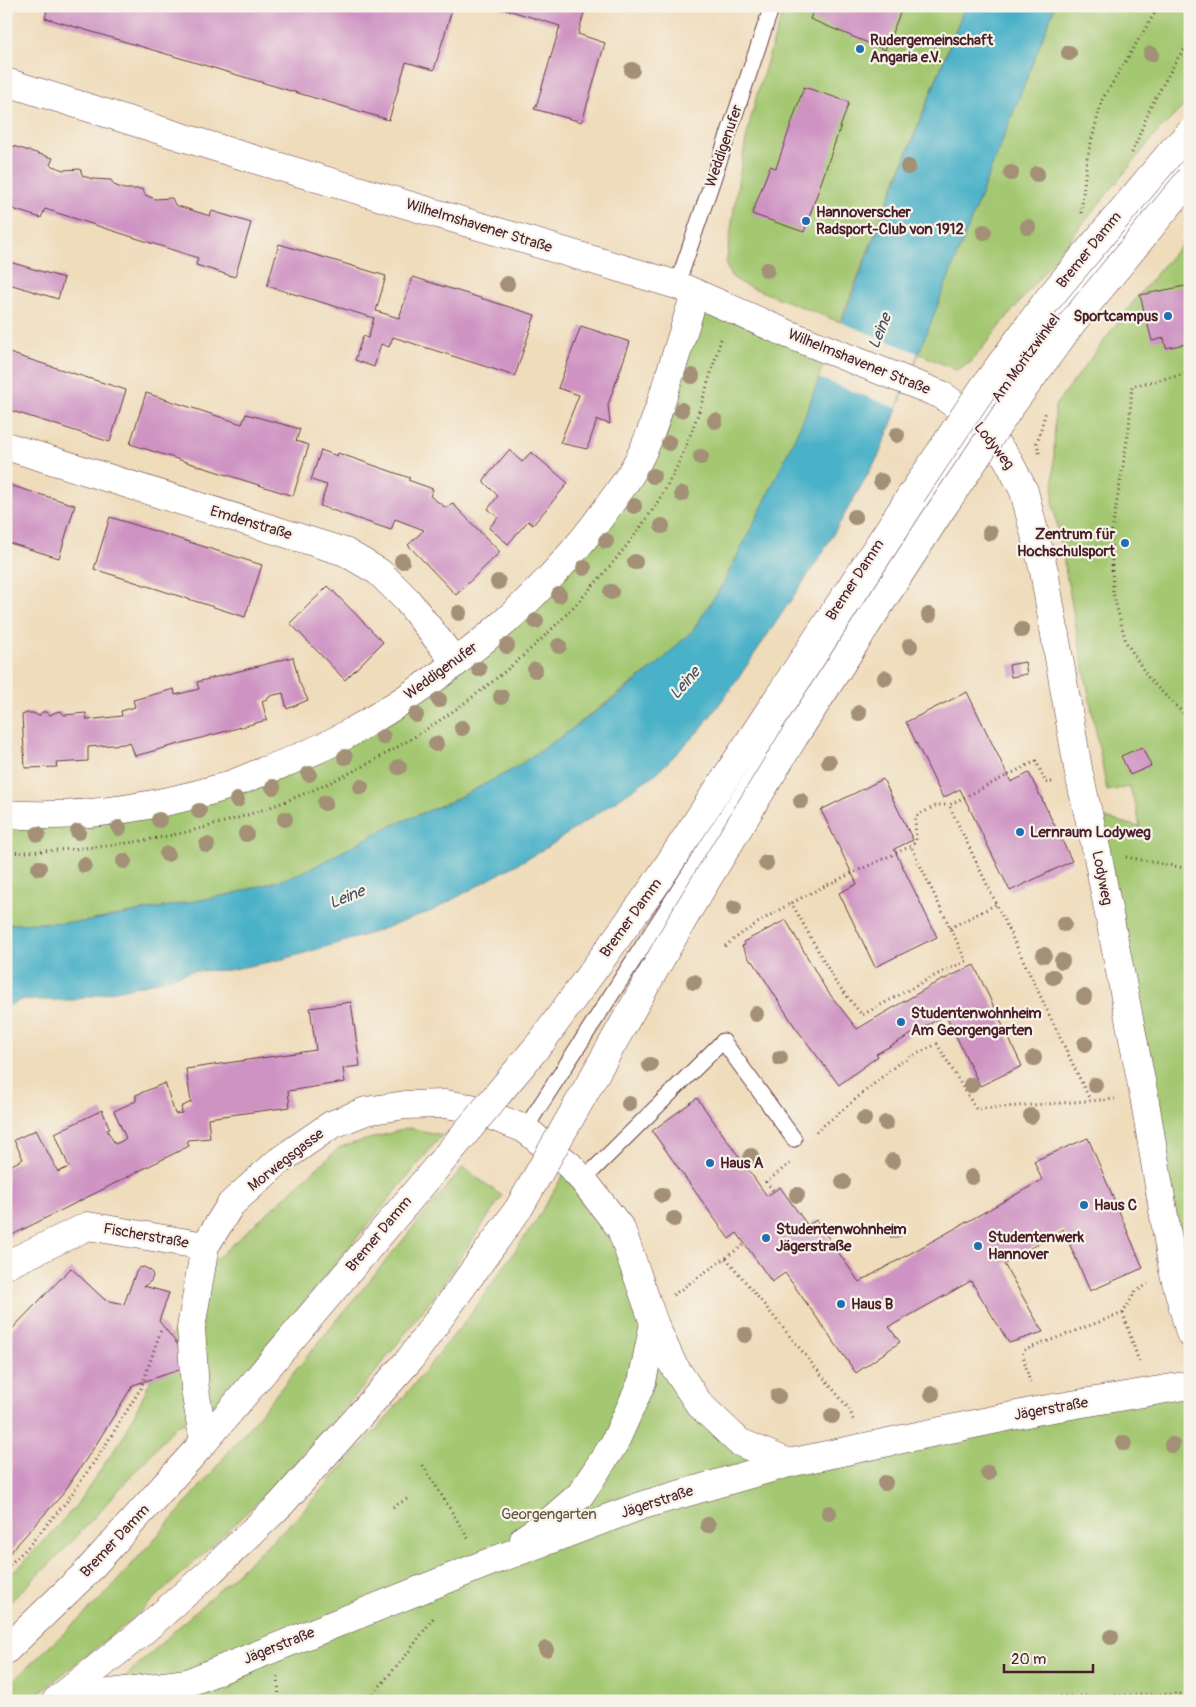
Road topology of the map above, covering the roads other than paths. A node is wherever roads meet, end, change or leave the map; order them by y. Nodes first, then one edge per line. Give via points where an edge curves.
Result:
1 (772, 6) edge
2 (6, 82) edge
3 (1190, 133) edge
4 (1190, 156) edge
5 (1190, 179) edge
6 (686, 289) junction
7 (942, 395) joint
8 (979, 423) junction
9 (6, 446) edge
10 (456, 663) junction
11 (6, 814) edge
12 (525, 1129) junction
13 (794, 1138) dead end
14 (583, 1180) junction
15 (205, 1246) junction
16 (6, 1265) edge
17 (652, 1317) junction
18 (1190, 1332) edge
19 (1190, 1385) edge
20 (204, 1442) junction
21 (789, 1463) junction
22 (487, 1563) junction
23 (6, 1650) edge
24 (56, 1701) edge

1 - 6 lane, Weddigenufer
2 - 6 street, Wilhelmshavener Straße
3 - 20 street, Bremer Damm, bridge via 1049,298 983,388 653,888 542,1041
4 - 8 street, Am Moritzwinkel via 1114,242 1047,327
5 - 24 street, bridge via 1075,319 939,513 794,737 689,909 519,1208 410,1359 282,1504 177,1601
6 - 7 street, Wilhelmshavener Straße via 788,334
6 - 10 street, Weddigenufer via 655,423 633,470 593,529 547,581
7 - 8 street, Lodyweg
8 - 12 lane
8 - 18 street, Lodyweg via 1007,458 1024,491 1044,571 1079,774 1144,1096 1173,1270
9 - 10 street, Emdenstraße via 345,552 379,572 408,600
10 - 11 street, Weddigenufer via 407,698 344,736 221,788 100,812 43,817
12 - 14 street, Morwegsgasse
12 - 15 street, Morwegsgasse via 471,1108 445,1104 405,1105 366,1111 331,1125 278,1161 230,1204
13 - 14 lane via 724,1041
14 - 17 street, Morwegsgasse via 621,1229
15 - 16 street, Fischerstraße via 88,1226
15 - 20 street, Morwegsgasse via 191,1328 195,1390
17 - 21 street, Morwegsgasse via 672,1363 699,1404 739,1442
17 - 22 street via 642,1382 614,1444 580,1494 550,1521
19 - 21 street, Jägerstraße via 1036,1411
20 - 23 street, Bremer Damm via 86,1573
21 - 22 street, Jägerstraße via 643,1504
22 - 24 street, Jägerstraße via 187,1683

